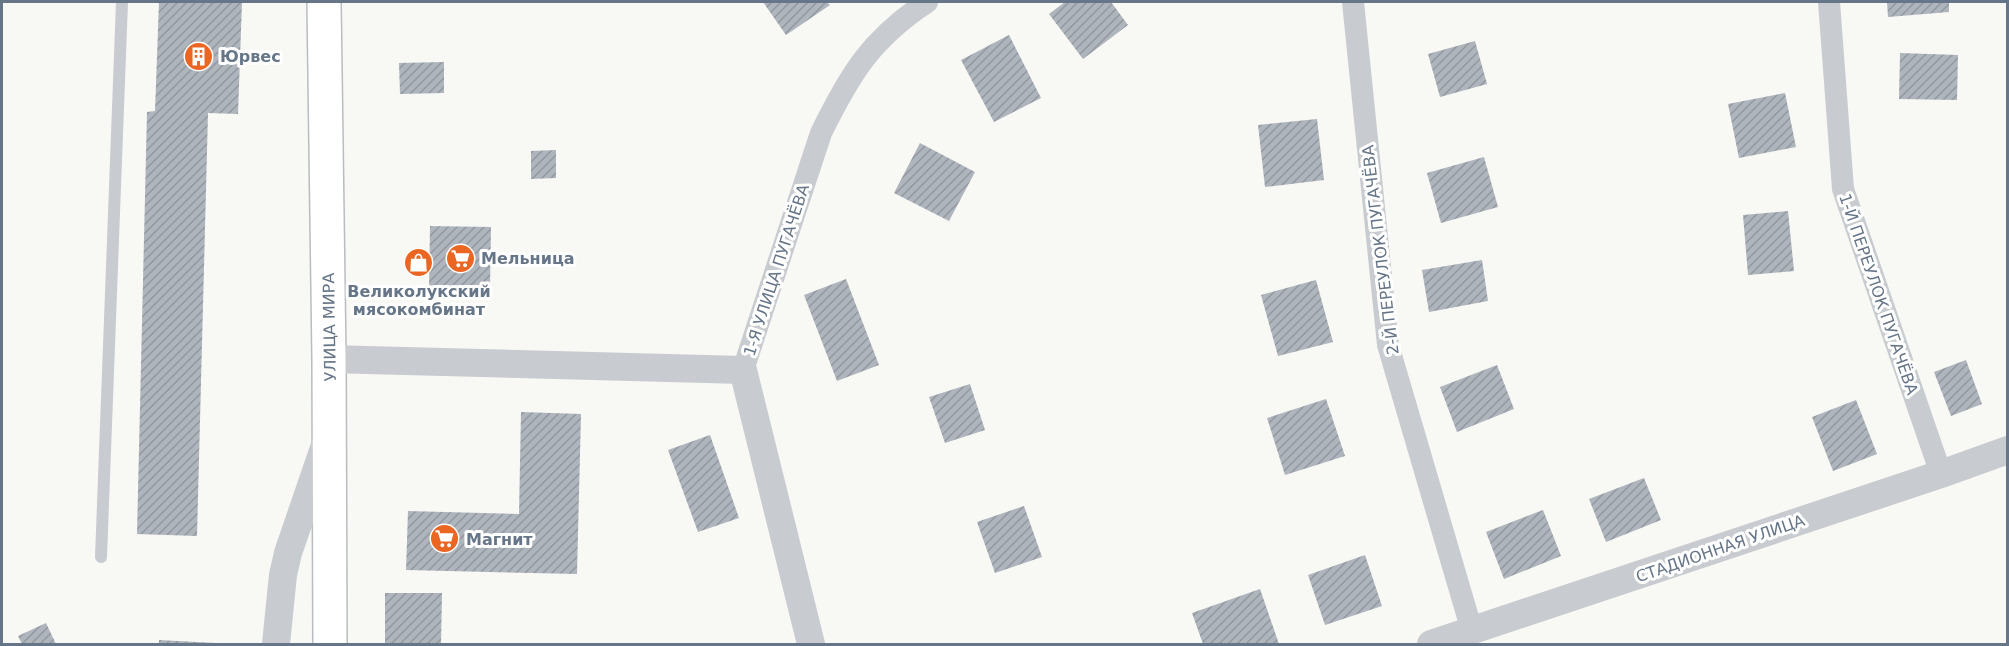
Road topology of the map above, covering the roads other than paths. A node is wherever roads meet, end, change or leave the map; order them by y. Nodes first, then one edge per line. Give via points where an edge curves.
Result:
1 (122, 2) edge
2 (324, 2) edge
3 (927, 2) edge
4 (1353, 2) edge
5 (1829, 2) edge
6 (329, 359) junction
7 (743, 370) junction
8 (330, 432) junction
9 (2007, 450) edge
10 (1941, 474) junction
11 (101, 557) dead end
12 (1477, 638) edge
13 (276, 645) edge
14 (330, 645) edge
15 (811, 645) edge
16 (1431, 645) edge

1 - 11 lane
2 - 6 main road, УЛИЦА МИРА
3 - 7 street, 1-Я УЛИЦА ПУГАЧЁВА via 871,48 834,105 821,133
4 - 12 street, 2-Й ПЕРЕУЛОК ПУГАЧЁВА via 1388,345
5 - 10 street, 1-Й ПЕРЕУЛОК ПУГАЧЁВА via 1843,189
6 - 7 street
6 - 8 main road, УЛИЦА МИРА
7 - 15 street, 1-Я УЛИЦА ПУГАЧЁВА
8 - 13 street, УЛИЦА МИРА via 288,553
8 - 14 main road
9 - 10 street, СТАДИОННАЯ УЛИЦА
10 - 12 street, СТАДИОННАЯ УЛИЦА
12 - 16 street, СТАДИОННАЯ УЛИЦА

